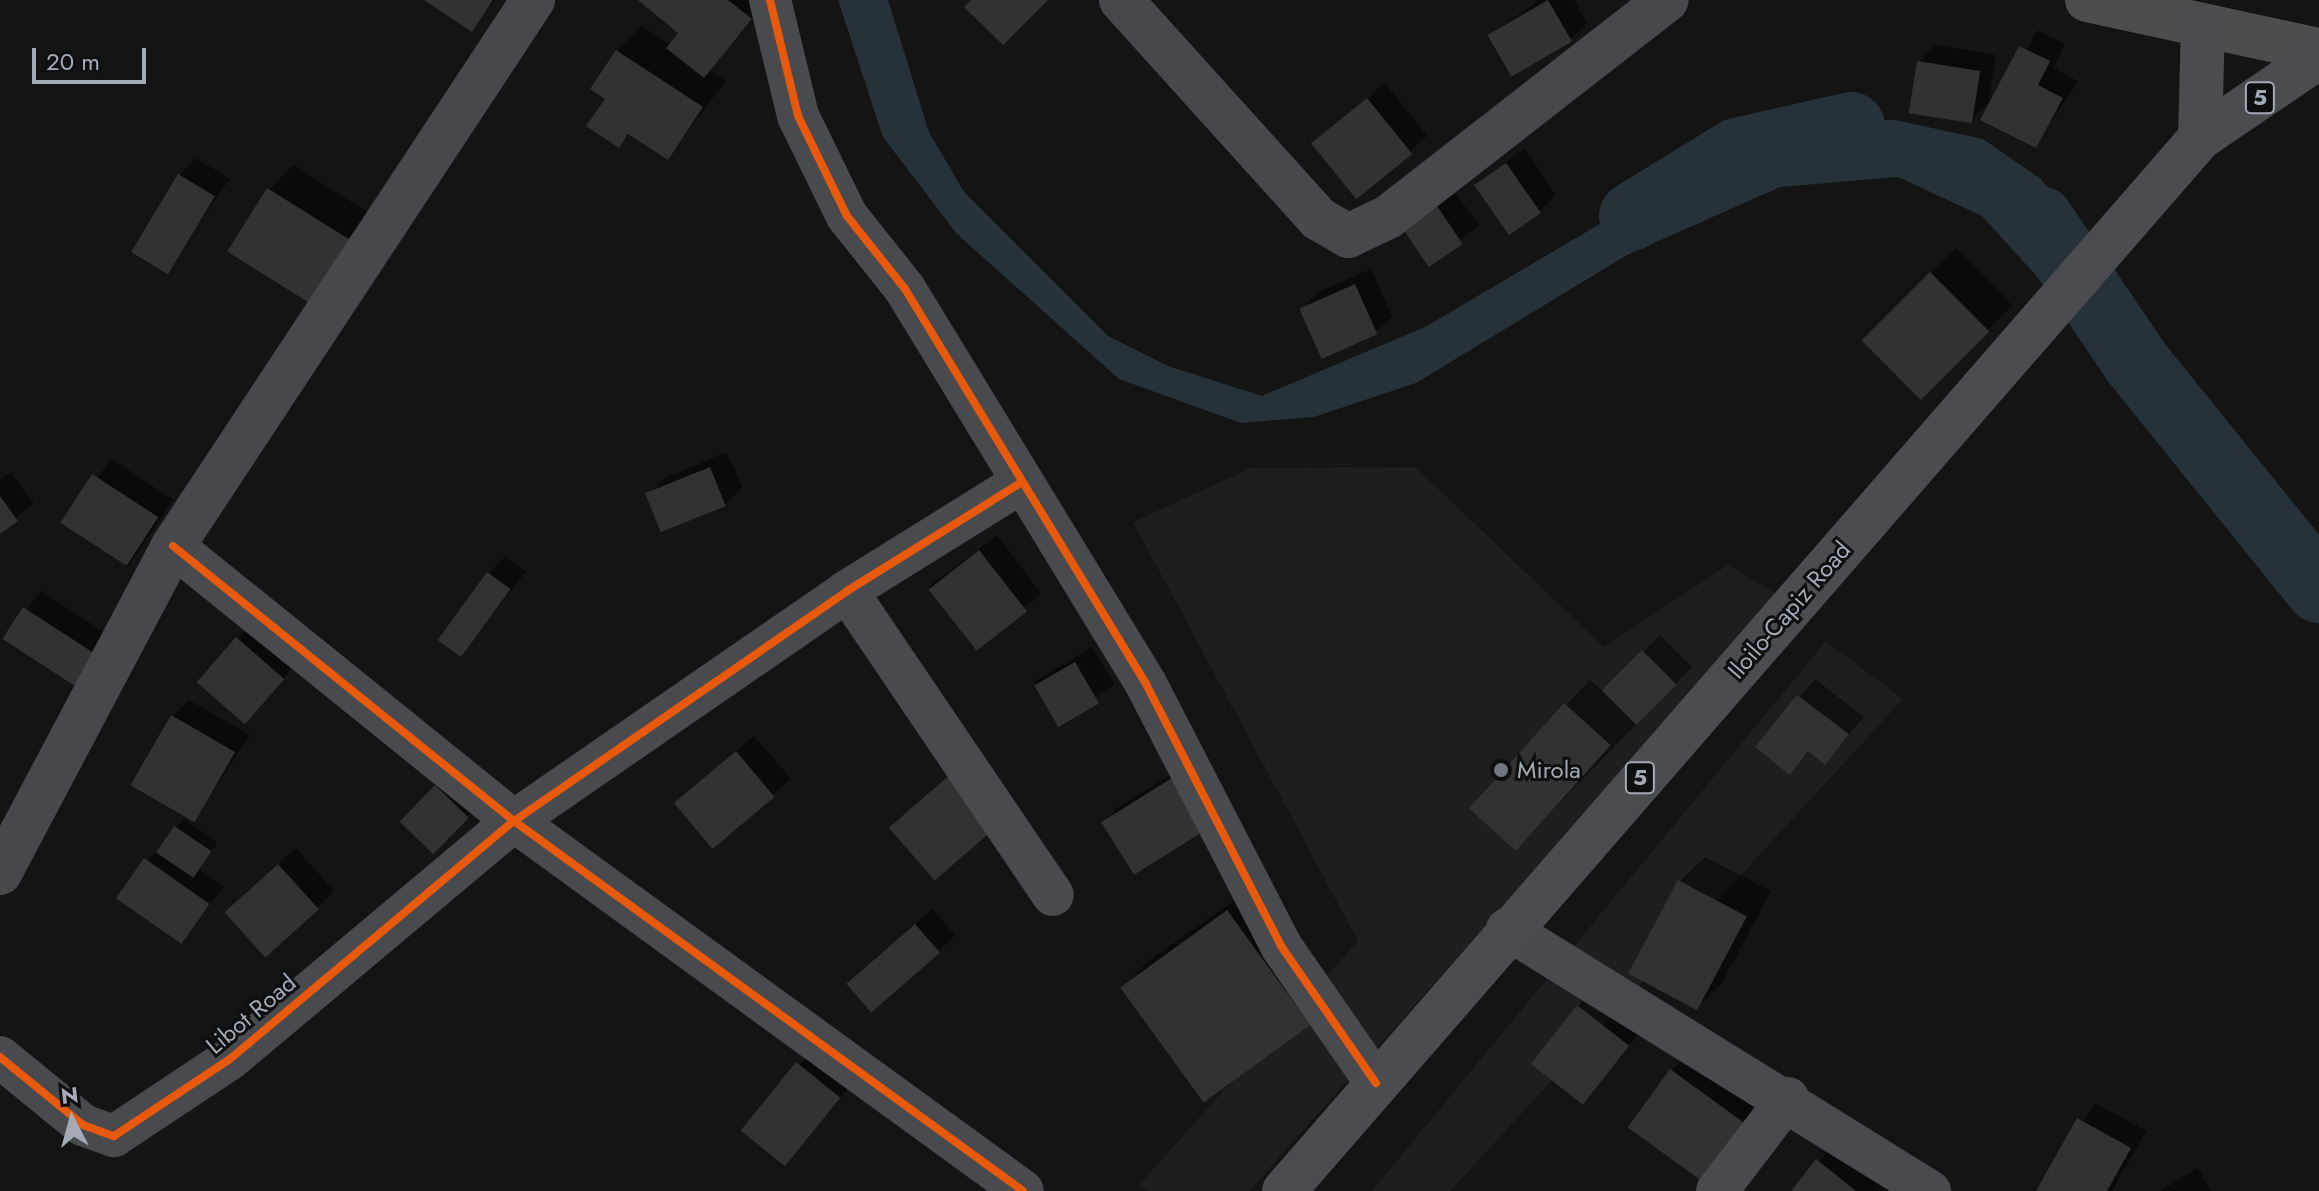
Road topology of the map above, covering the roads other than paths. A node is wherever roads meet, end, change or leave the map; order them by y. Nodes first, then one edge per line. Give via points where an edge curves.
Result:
1 (533, 0) edge
2 (770, 0) edge
3 (1121, 0) edge
4 (1667, 0) edge
5 (2087, 0) edge
6 (2203, 26) junction
7 (2319, 50) edge
8 (2319, 57) edge
9 (2200, 138) junction
10 (1022, 482) junction
11 (173, 546) junction
12 (847, 591) junction
13 (514, 821) junction
14 (0, 873) edge
15 (1053, 895) dead end
16 (1507, 929) junction
17 (0, 1057) edge
18 (1376, 1083) junction
19 (1788, 1098) junction
20 (1023, 1191) edge
21 (1284, 1191) edge
22 (1717, 1191) edge
23 (1930, 1191) edge

1 - 11 street
2 - 10 street via 798,116 847,216 905,289
3 - 4 street via 1319,219 1348,236 1388,217
5 - 6 main road
6 - 7 main road
6 - 9 highway
8 - 9 highway, Iloilo-Capiz Road / 5
9 - 16 highway, Iloilo-Capiz Road / 5
10 - 12 street
10 - 18 street via 1146,684 1281,946
11 - 13 street
11 - 14 street
12 - 13 street
12 - 15 street
13 - 17 street, Libot Road via 230,1059 114,1136 83,1125
13 - 20 street
16 - 18 highway, Iloilo-Capiz Road / 5
16 - 19 street
18 - 21 highway, Iloilo-Capiz Road / 5
19 - 22 street
19 - 23 street

